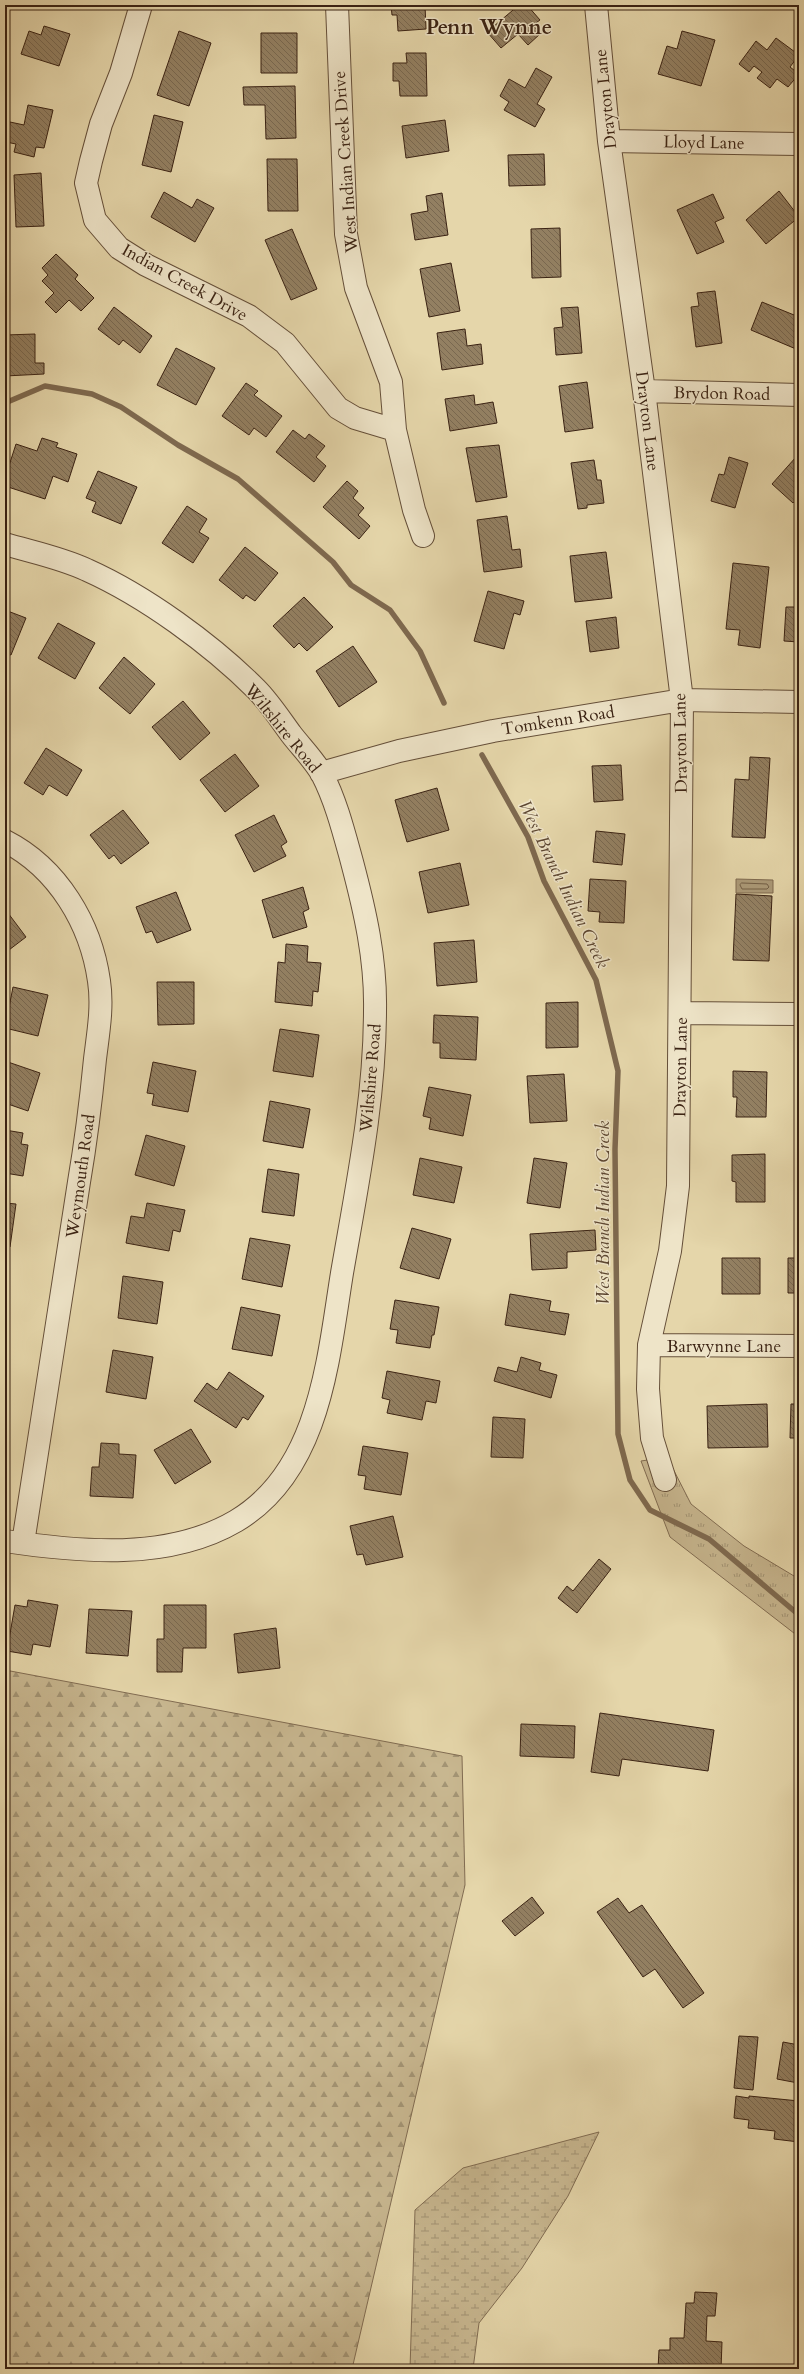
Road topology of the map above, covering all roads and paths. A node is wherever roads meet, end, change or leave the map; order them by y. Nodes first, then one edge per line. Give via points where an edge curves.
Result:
1 (140, 5) edge
2 (337, 5) edge
3 (596, 5) edge
4 (609, 141) junction
5 (799, 144) edge
6 (644, 391) junction
7 (799, 395) edge
8 (395, 430) junction
9 (423, 536) dead end
10 (5, 544) edge
11 (682, 700) junction
12 (799, 702) edge
13 (321, 773) junction
14 (5, 841) edge
15 (681, 1013) junction
16 (799, 1014) edge
17 (649, 1345) junction
18 (799, 1346) edge
19 (665, 1480) dead end
20 (14, 1542) edge

1 - 8 street, Indian Creek Drive via 121,73 101,124 89,168 86,183 95,220 119,248 146,265 249,316 285,343 338,408 355,418
2 - 8 street, West Indian Creek Drive via 346,234 356,288 391,382
3 - 4 street, Drayton Lane
4 - 5 street, Lloyd Lane
4 - 6 street, Drayton Lane
6 - 7 street, Brydon Road
6 - 11 street, Drayton Lane
8 - 9 street via 414,510
10 - 13 street, Wiltshire Road via 85,568 139,597 189,631 257,690
11 - 12 street, Tomkenn Road
11 - 13 street, Tomkenn Road via 494,731 399,751
11 - 15 street, Drayton Lane
13 - 20 street, Wiltshire Road via 344,830 364,907 374,964 375,1011 370,1103 325,1376 307,1434 294,1461 276,1487 236,1521 203,1536 168,1546 104,1550
14 - 20 street, Weymouth Road via 40,866 67,894 88,939 100,983 100,1021 87,1131
15 - 16 street
15 - 17 street, Drayton Lane via 678,1186 670,1251
17 - 18 street, Barwynne Lane
17 - 19 street, Drayton Lane via 648,1389 652,1438

